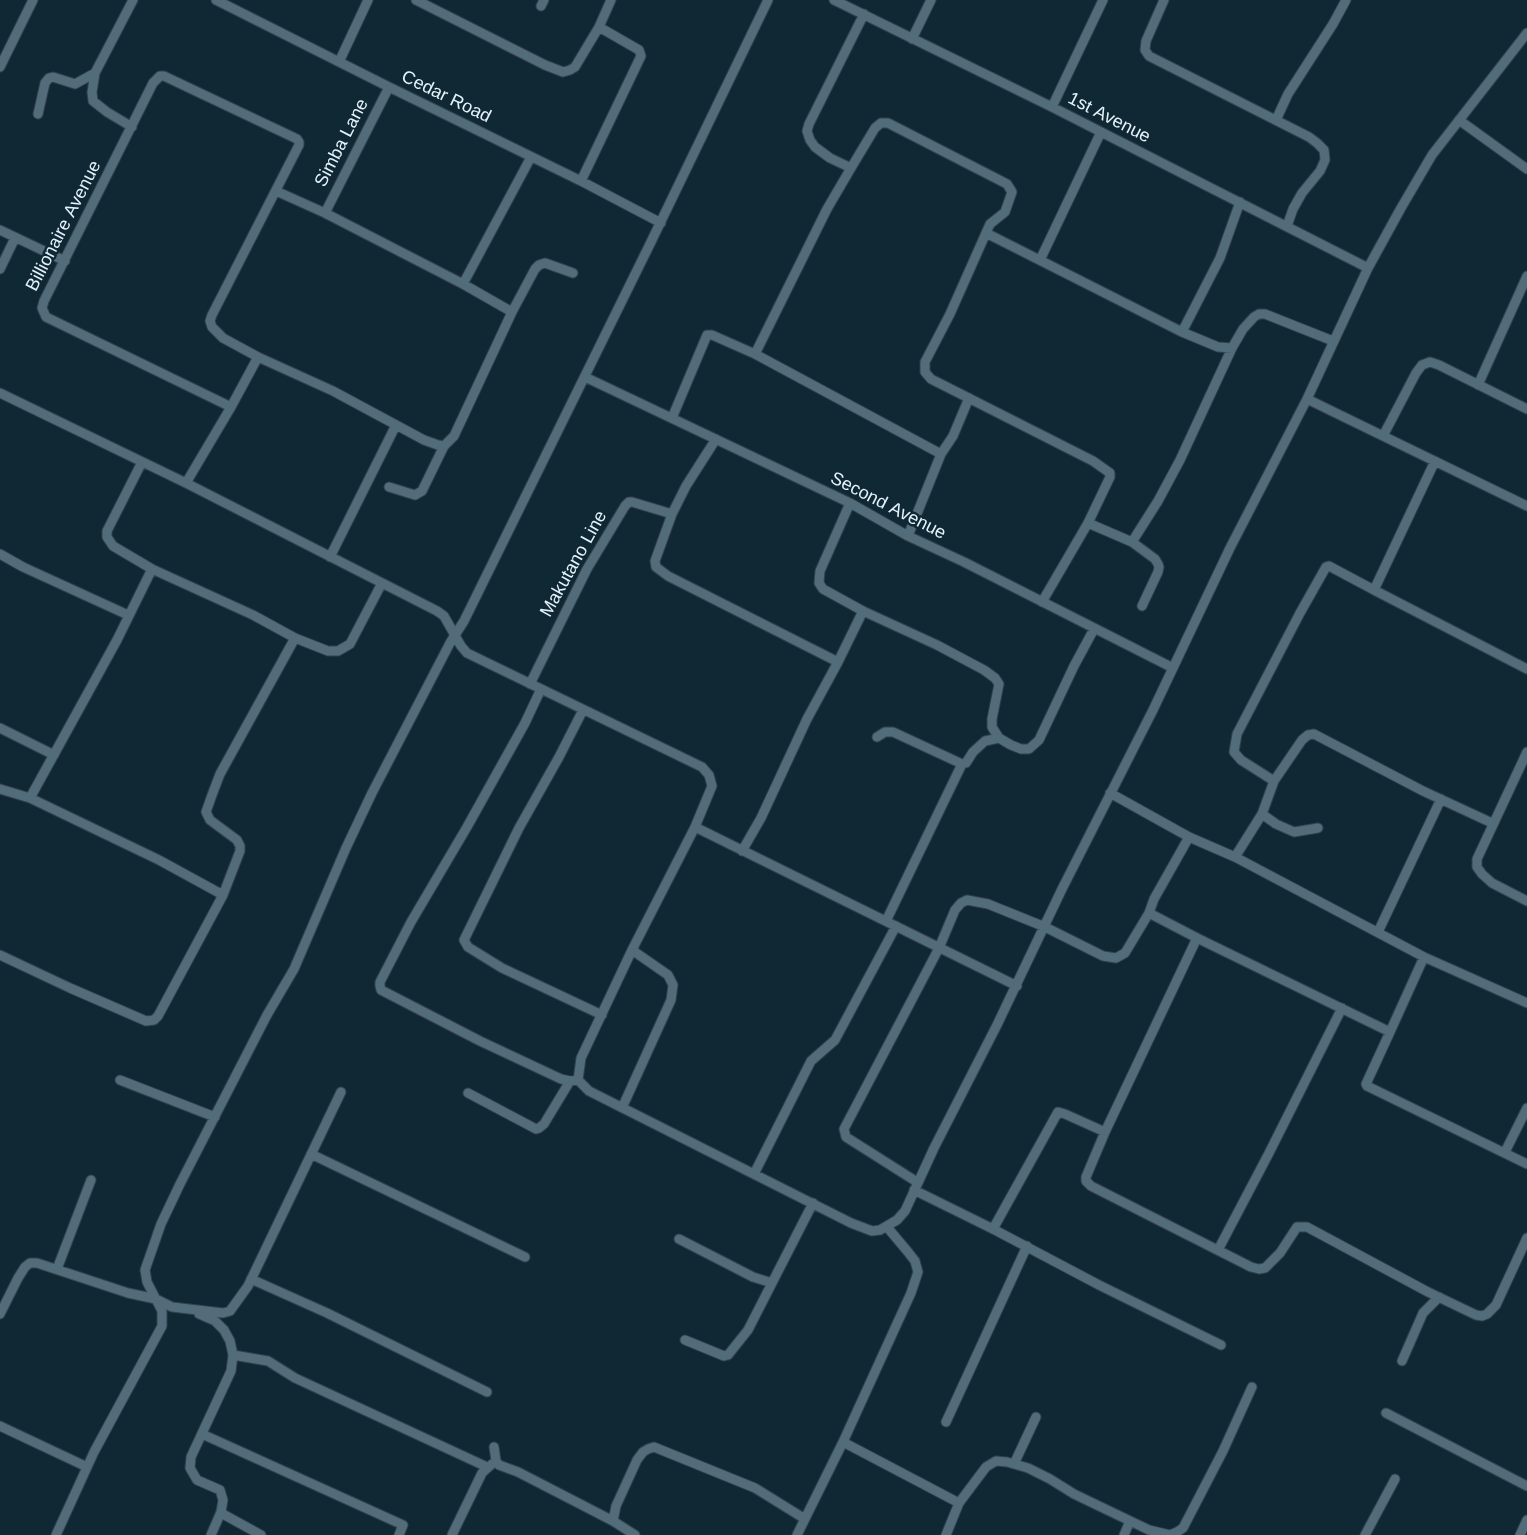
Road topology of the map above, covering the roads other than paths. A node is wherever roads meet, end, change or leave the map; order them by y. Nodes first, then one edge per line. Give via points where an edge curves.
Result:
1 (33, 0) edge
2 (133, 0) edge
3 (216, 0) edge
4 (368, 0) edge
5 (416, 0) edge
6 (611, 0) edge
7 (768, 0) edge
8 (834, 0) edge
9 (931, 0) edge
10 (1103, 0) edge
11 (1346, 0) edge
12 (1161, 1) edge
13 (864, 14) junction
14 (599, 27) junction
15 (1527, 33) edge
16 (912, 39) junction
17 (4, 49) edge
18 (339, 62) junction
19 (0, 67) edge
20 (95, 73) junction
21 (389, 88) junction
22 (1052, 107) junction
23 (38, 114) dead end
24 (1276, 120) junction
25 (1459, 120) junction
26 (132, 127) junction
27 (1101, 132) junction
28 (531, 157) junction
29 (851, 168) junction
30 (1527, 169) edge
31 (580, 181) junction
32 (276, 191) junction
33 (1240, 202) junction
34 (325, 213) junction
35 (661, 223) junction
36 (1286, 226) junction
37 (0, 230) edge
38 (986, 233) junction
39 (15, 238) junction
40 (1040, 260) junction
41 (65, 261) junction
42 (1368, 268) junction
43 (0, 269) edge
44 (573, 273) dead end
45 (1527, 276) edge
46 (463, 284) junction
47 (512, 312) junction
48 (1182, 332) junction
49 (1333, 341) junction
50 (1232, 348) junction
51 (754, 354) junction
52 (258, 357) junction
53 (585, 377) junction
54 (1478, 384) junction
55 (0, 393) edge
56 (969, 398) junction
57 (1306, 399) junction
58 (231, 406) junction
59 (1527, 409) edge
60 (672, 418) junction
61 (396, 425) junction
62 (1383, 436) junction
63 (716, 439) junction
64 (444, 446) junction
65 (942, 454) junction
66 (1435, 461) junction
67 (142, 462) junction
68 (186, 483) junction
69 (389, 487) dead end
70 (850, 504) junction
71 (1527, 506) edge
72 (672, 514) junction
73 (1088, 522) junction
74 (908, 536) junction
75 (1132, 542) junction
76 (0, 554) edge
77 (330, 557) junction
78 (152, 569) junction
79 (382, 583) junction
80 (1374, 590) junction
81 (1042, 602) junction
82 (1142, 606) dead end
83 (863, 611) junction
84 (128, 615) junction
85 (1094, 629) junction
86 (454, 635) junction
87 (294, 638) junction
88 (838, 662) junction
89 (1173, 668) junction
90 (1527, 669) edge
91 (530, 684) junction
92 (541, 689) junction
93 (583, 710) junction
94 (0, 728) edge
95 (877, 737) dead end
96 (999, 738) junction
97 (1527, 752) edge
98 (54, 755) junction
99 (962, 764) junction
100 (1274, 781) junction
101 (0, 789) edge
102 (1110, 794) junction
103 (30, 798) junction
104 (1441, 799) junction
105 (1262, 814) junction
106 (1492, 824) junction
107 (694, 827) junction
108 (1318, 828) dead end
109 (1189, 837) junction
110 (742, 850) junction
111 (1235, 857) junction
112 (223, 895) junction
113 (1527, 901) edge
114 (1149, 913) junction
115 (886, 922) junction
116 (896, 926) junction
117 (1045, 927) junction
118 (1378, 932) junction
119 (1197, 938) junction
120 (939, 948) junction
121 (632, 950) junction
122 (0, 955) edge
123 (1424, 957) junction
124 (1017, 986) junction
125 (1527, 1003) edge
126 (1342, 1008) junction
127 (602, 1015) junction
128 (1390, 1032) junction
129 (120, 1080) dead end
130 (574, 1080) junction
131 (341, 1092) dead end
132 (468, 1092) dead end
133 (622, 1108) junction
134 (1527, 1108) edge
135 (215, 1117) junction
136 (1105, 1132) junction
137 (1504, 1152) junction
138 (311, 1154) junction
139 (1527, 1164) edge
140 (754, 1174) junction
141 (91, 1180) dead end
142 (916, 1186) junction
143 (812, 1203) junction
144 (888, 1227) junction
145 (993, 1229) junction
146 (679, 1238) dead end
147 (1527, 1238) edge
148 (1027, 1246) junction
149 (1218, 1250) junction
150 (525, 1257) dead end
151 (56, 1269) junction
152 (251, 1279) junction
153 (772, 1283) junction
154 (1440, 1297) junction
155 (156, 1299) junction
156 (187, 1310) junction
157 (0, 1314) edge
158 (685, 1340) dead end
159 (1221, 1345) dead end
160 (233, 1355) junction
161 (1402, 1361) dead end
162 (1252, 1387) dead end
163 (487, 1392) dead end
164 (1386, 1413) dead end
165 (1036, 1417) dead end
166 (946, 1422) dead end
167 (0, 1426) edge
168 (202, 1434) junction
169 (843, 1442) junction
170 (494, 1448) dead end
171 (496, 1461) junction
172 (1014, 1464) junction
173 (88, 1467) junction
174 (488, 1467) junction
175 (1395, 1479) dead end
176 (1527, 1486) edge
177 (959, 1503) junction
178 (221, 1513) junction
179 (805, 1519) junction
180 (1527, 1520) edge
181 (613, 1521) junction
182 (1130, 1521) junction
183 (56, 1535) edge
184 (211, 1535) edge
185 (261, 1535) edge
186 (399, 1535) edge
187 (452, 1535) edge
188 (635, 1535) edge
189 (797, 1535) edge
190 (946, 1535) edge
191 (1124, 1535) edge
192 (1365, 1535) edge
193 (1520, 1535) edge

1 - 17 street
2 - 20 street
3 - 18 street, Cedar Road
4 - 18 street
5 - 14 street via 563,72 575,66
6 - 14 street
7 - 35 street
8 - 13 street, 1st Avenue
9 - 16 street
10 - 22 street
11 - 24 street via 1288,94
12 - 24 street via 1144,50 1149,56
13 - 16 street, 1st Avenue
13 - 29 street via 807,131 815,148
14 - 31 street via 640,50 641,56
15 - 25 street
16 - 22 street, 1st Avenue
17 - 19 street
18 - 21 street, Cedar Road
20 - 23 street via 75,84 49,78
20 - 26 street via 93,101
21 - 28 street, Cedar Road
21 - 34 street, Simba Lane
22 - 27 street, 1st Avenue
24 - 36 street via 1317,143 1324,150 1325,160 1302,193
25 - 30 street
25 - 42 street via 1428,162
26 - 32 street, Billionaire Avenue via 153,83 164,76 297,139 299,145
26 - 41 street, Billionaire Avenue
27 - 33 street, 1st Avenue
27 - 40 street
28 - 31 street, Cedar Road
28 - 46 street
29 - 38 street via 875,128 881,123 888,123 1008,184 1012,192 1005,212 990,224
29 - 51 street
31 - 35 street, Cedar Road
32 - 34 street
32 - 52 street via 210,321 223,338
33 - 36 street, 1st Avenue
33 - 48 street via 1220,258
34 - 46 street
35 - 53 street
36 - 42 street, 1st Avenue
37 - 39 street
38 - 40 street
38 - 56 street via 925,362 925,372 931,379
39 - 41 street
39 - 43 street
40 - 48 street
41 - 58 street, Billionaire Avenue via 44,301 42,308 46,318
42 - 49 street
44 - 47 street via 545,263 539,265
45 - 54 street
46 - 47 street
47 - 64 street via 454,436
48 - 50 street via 1218,347
49 - 50 street via 1260,314 1243,329
49 - 57 street
50 - 75 street via 1180,460
51 - 60 street via 707,335
51 - 65 street
52 - 58 street
52 - 61 street via 333,391
53 - 60 street, Second Avenue
53 - 86 street via 464,621
54 - 59 street
54 - 62 street via 1439,365 1430,362 1422,365
55 - 67 street
56 - 65 street
56 - 73 street via 1107,470 1110,476
57 - 62 street
57 - 89 street
58 - 68 street
60 - 63 street, Second Avenue
61 - 64 street via 424,440
61 - 77 street
62 - 66 street
63 - 70 street, Second Avenue
63 - 72 street
64 - 69 street via 422,491 415,495
65 - 74 street
66 - 71 street
66 - 80 street
67 - 68 street
67 - 78 street via 107,531 107,537 113,546
68 - 77 street
70 - 74 street, Second Avenue
70 - 83 street via 818,579 823,589
72 - 88 street via 654,561 656,567
72 - 91 street, Makutano Line via 632,502 625,506 587,569
73 - 75 street
73 - 81 street
74 - 81 street, Second Avenue
75 - 82 street via 1155,559 1159,567
76 - 84 street
77 - 79 street
78 - 84 street
78 - 87 street via 253,615
79 - 86 street via 444,616
79 - 87 street via 350,644 343,650 328,651
80 - 90 street
80 - 100 street via 1326,567 1237,734 1234,752
81 - 85 street, Second Avenue
83 - 88 street
83 - 96 street via 937,645 995,678 999,684 992,727
84 - 98 street
85 - 89 street, Second Avenue
85 - 96 street via 1040,740 1029,749 1016,747
86 - 91 street via 467,653
86 - 135 street via 346,848 294,969
87 - 112 street via 220,774 206,812 210,820 237,840 240,846
88 - 110 street
89 - 102 street
91 - 92 street
92 - 93 street
92 - 130 street via 467,827 411,922 380,986 381,990 472,1037 561,1079
93 - 107 street via 702,767 712,786
93 - 127 street via 519,828 464,940 468,947 502,968
94 - 98 street
95 - 99 street via 893,732
96 - 99 street via 985,741
97 - 106 street
98 - 103 street
99 - 115 street
100 - 104 street via 1302,740 1314,734
100 - 105 street
101 - 103 street
102 - 109 street
102 - 117 street
103 - 112 street via 159,860
104 - 106 street
104 - 118 street
105 - 108 street via 1294,832
105 - 111 street
106 - 113 street via 1476,859 1477,867 1492,883
107 - 110 street
107 - 121 street
109 - 111 street
109 - 114 street
110 - 115 street
111 - 118 street
112 - 122 street via 154,1020 146,1021
114 - 117 street via 1125,953 1116,958 1103,956
114 - 119 street
115 - 116 street
116 - 120 street
116 - 140 street via 835,1040 811,1061
117 - 120 street via 988,904 967,900 955,910
117 - 124 street
118 - 123 street
119 - 126 street
119 - 136 street
120 - 124 street
120 - 142 street via 844,1132 846,1137
121 - 127 street
121 - 133 street via 668,975 673,985 671,1000
123 - 125 street
123 - 128 street
124 - 142 street
126 - 128 street
126 - 149 street
127 - 130 street
128 - 137 street via 1367,1086
129 - 135 street
130 - 132 street via 544,1124 536,1129
130 - 133 street
131 - 138 street
133 - 140 street
134 - 137 street
135 - 155 street via 180,1184 148,1257 144,1270
136 - 145 street via 1058,1112
136 - 149 street via 1086,1177 1091,1186
137 - 139 street
138 - 150 street
138 - 152 street
140 - 143 street
141 - 151 street
142 - 144 street via 905,1211
142 - 145 street
143 - 144 street via 872,1231
143 - 153 street
144 - 169 street via 908,1252 918,1272
145 - 148 street
146 - 153 street via 753,1277
147 - 154 street via 1496,1305 1487,1314 1476,1316
148 - 159 street
148 - 166 street
149 - 154 street via 1251,1267 1265,1268 1280,1253 1294,1230 1300,1226 1307,1227
151 - 155 street
151 - 157 street via 37,1263 25,1267
152 - 156 street via 230,1311
152 - 163 street
153 - 158 street via 748,1330 728,1355
154 - 161 street via 1422,1313
155 - 156 street
155 - 173 street via 162,1311 162,1326
156 - 160 street via 215,1321 230,1341
160 - 168 street via 231,1371
160 - 174 street via 268,1361 295,1378
162 - 182 street via 1184,1528 1170,1534 1149,1530
164 - 176 street
165 - 172 street
167 - 173 street
168 - 178 street via 191,1457 190,1468 197,1480 220,1490 224,1500
168 - 186 street via 403,1525
169 - 177 street
169 - 179 street
170 - 171 street
171 - 174 street
171 - 181 street via 504,1468 518,1472
172 - 177 street via 996,1461 986,1467
172 - 182 street via 1028,1468
173 - 183 street
174 - 187 street
175 - 192 street
177 - 190 street
178 - 184 street
178 - 185 street
179 - 181 street via 755,1488 654,1447 648,1448 637,1460 616,1506
179 - 189 street
180 - 193 street
181 - 188 street
182 - 191 street

